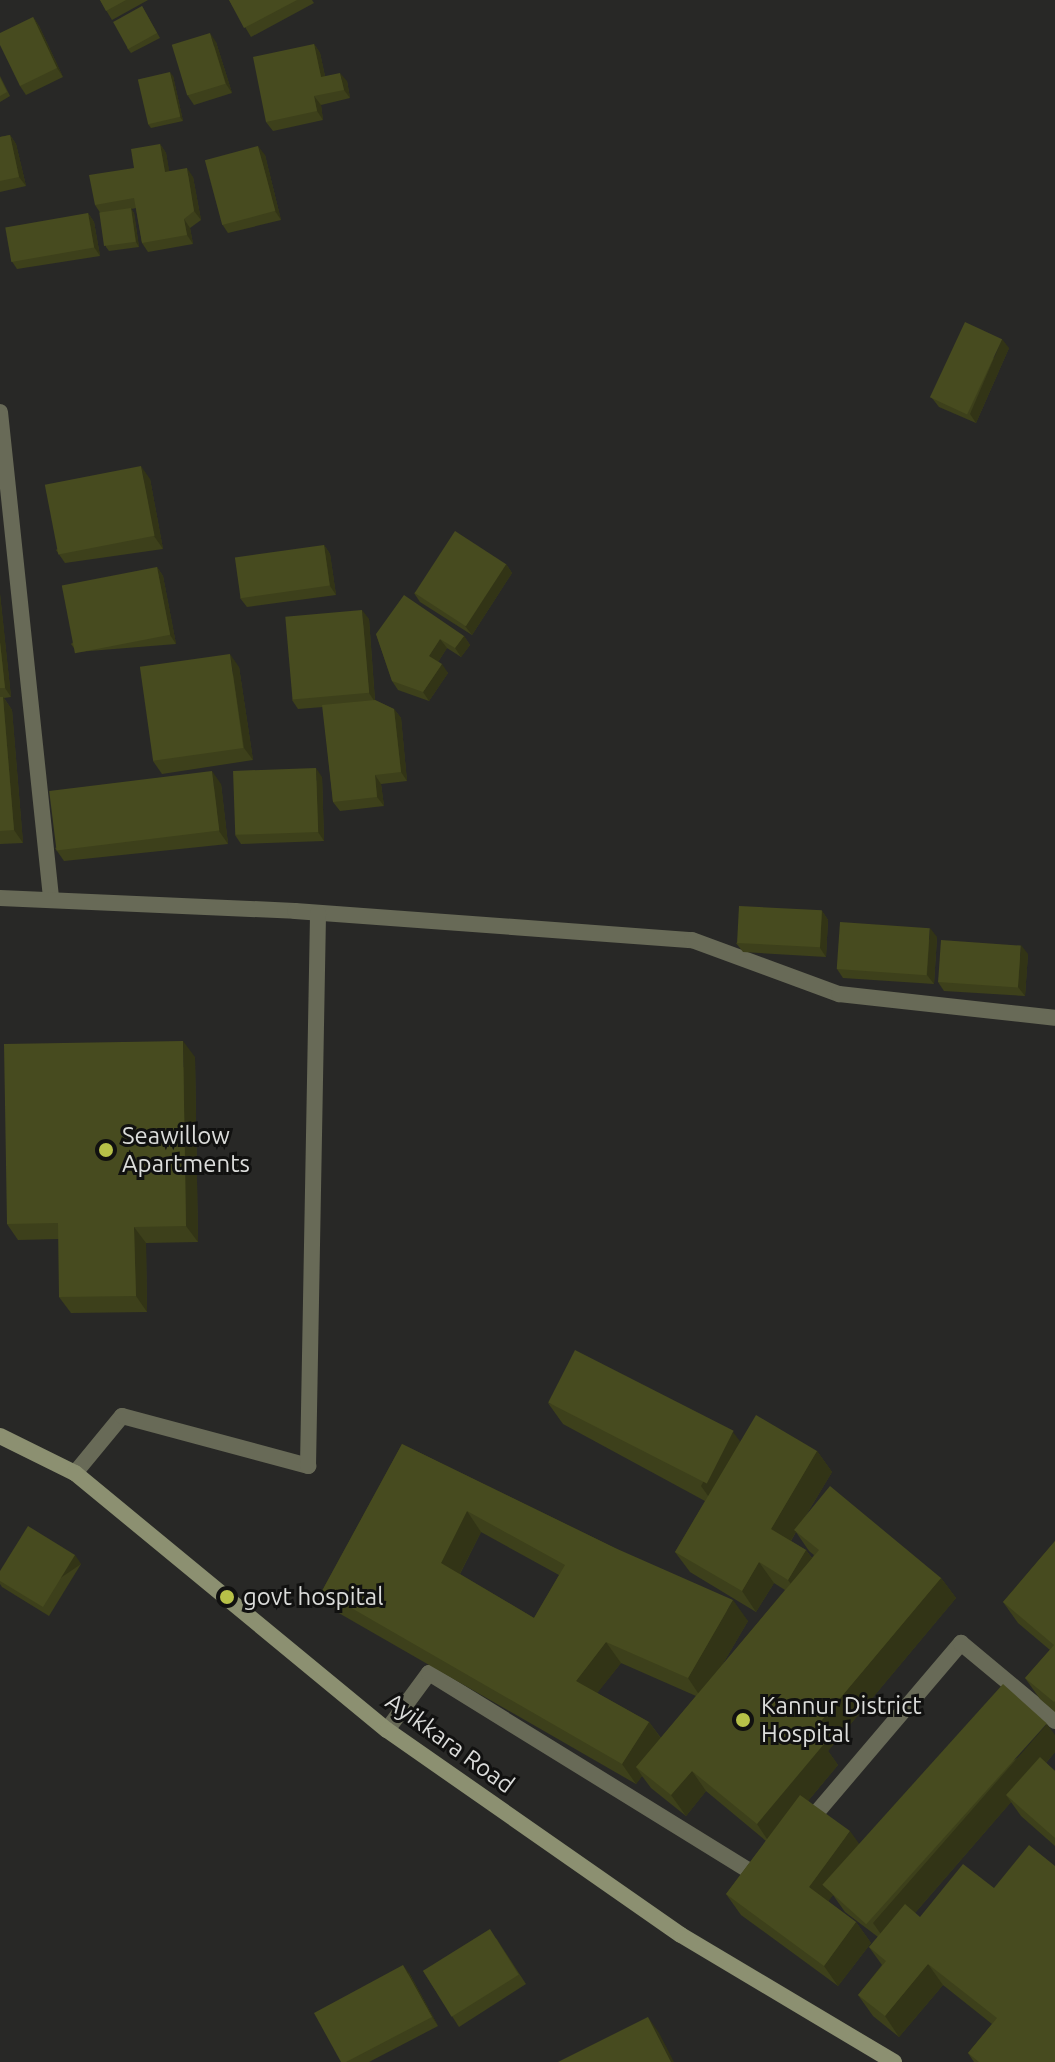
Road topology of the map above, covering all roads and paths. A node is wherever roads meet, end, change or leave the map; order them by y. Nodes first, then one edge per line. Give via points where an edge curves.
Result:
1 (0, 412) edge
2 (0, 898) edge
3 (51, 898) junction
4 (318, 913) junction
5 (1055, 1018) edge
6 (0, 1436) edge
7 (75, 1473) junction
8 (1055, 1721) edge
9 (387, 1730) junction
10 (790, 1844) edge
11 (770, 1868) edge
12 (894, 2062) edge

1 - 3 street
2 - 3 street
3 - 4 street
4 - 5 street via 692,940 839,994
4 - 7 street via 308,1466 122,1416
6 - 7 main road, Ayikkara Road
7 - 9 main road, Ayikkara Road
8 - 10 street via 961,1643
9 - 11 street via 429,1673 759,1880
9 - 12 main road, Ayikkara Road via 681,1935

